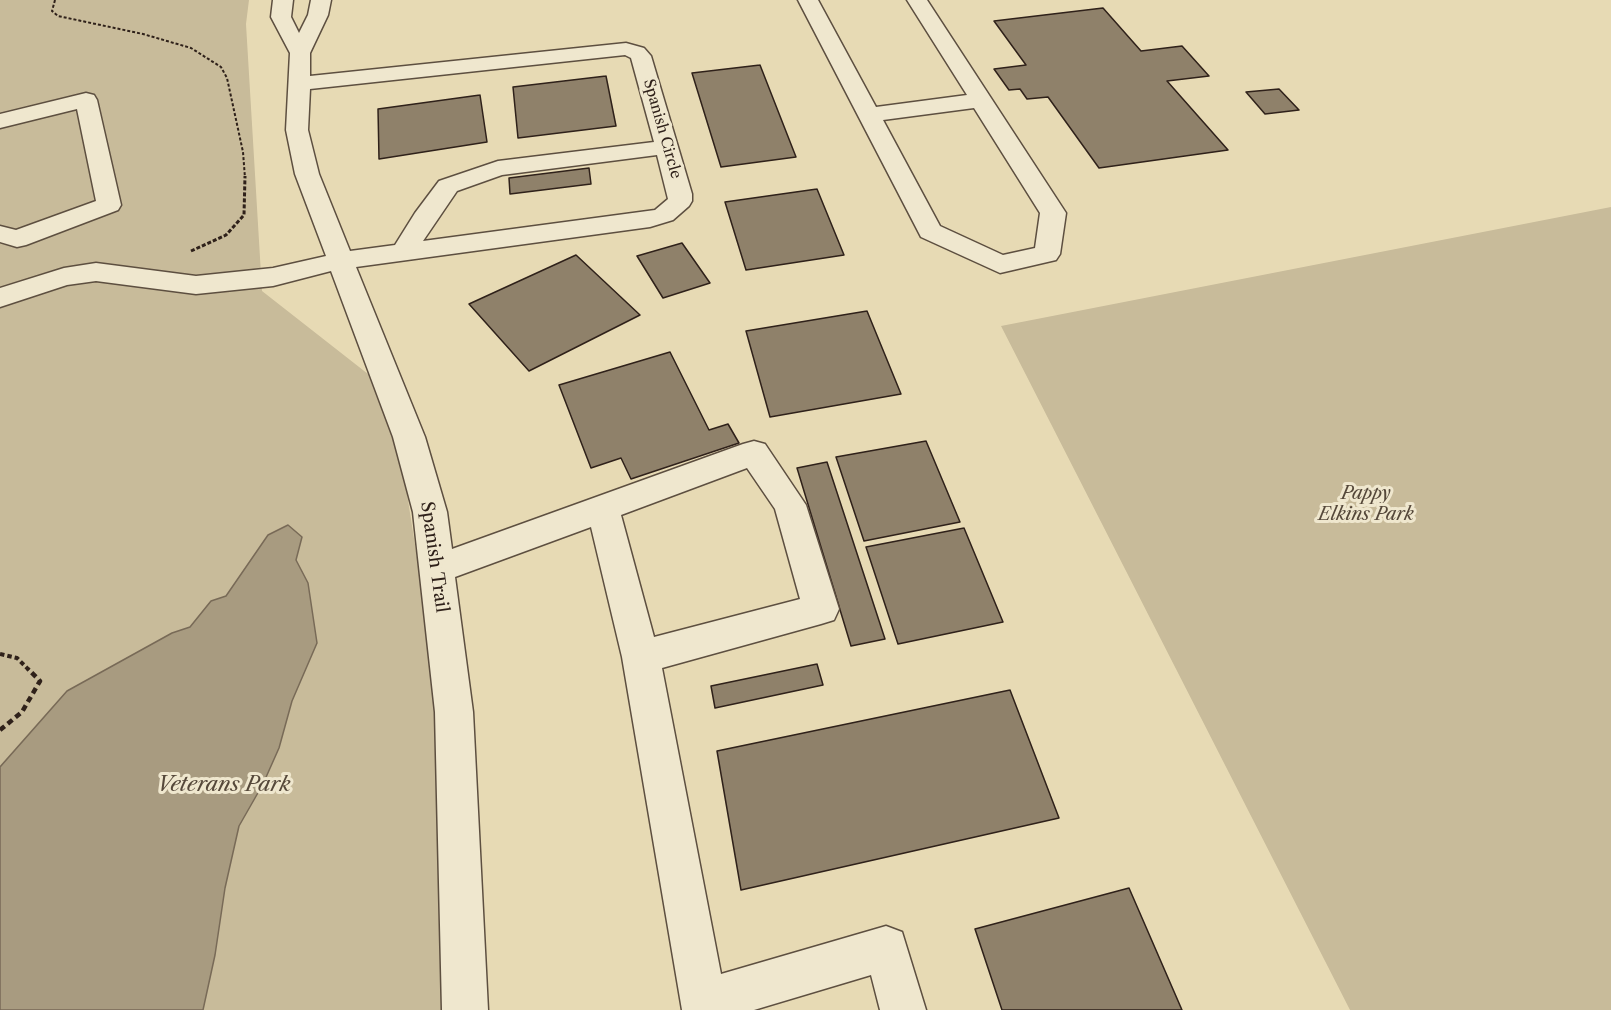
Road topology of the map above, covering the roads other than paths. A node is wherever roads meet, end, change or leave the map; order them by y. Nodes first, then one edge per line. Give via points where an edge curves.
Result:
1 (283, 0) edge
2 (321, 0) edge
3 (808, 0) edge
4 (916, 0) edge
5 (298, 68) junction
6 (981, 100) junction
7 (870, 115) junction
8 (0, 121) edge
9 (667, 147) junction
10 (9, 236) edge
11 (404, 252) junction
12 (339, 261) junction
13 (11, 295) edge
14 (603, 508) junction
15 (437, 569) junction
16 (641, 657) junction
17 (705, 1006) edge
18 (465, 1010) edge
19 (903, 1010) edge

1 - 5 street, Spanish Trail via 281,17
2 - 5 street, Spanish Trail
3 - 7 street
4 - 6 street
5 - 9 street, Spanish Circle via 626,49 641,56
5 - 12 street, Spanish Trail via 297,130 307,174
6 - 7 street
6 - 7 street via 1053,213 1047,254 1000,264 930,231
8 - 10 street via 86,100 109,205
9 - 11 street via 498,168 448,186
9 - 11 street, Spanish Circle via 680,201 664,215
10 - 13 street
11 - 12 street, Spanish Circle
12 - 13 street, Spanish Circle via 273,277 196,285 96,272 64,277
12 - 15 street, Spanish Trail via 409,437 430,512
14 - 15 street
14 - 16 street
14 - 16 street via 754,453 790,505 820,609
15 - 18 street, Spanish Trail via 454,712
16 - 17 street
17 - 19 street via 886,948

